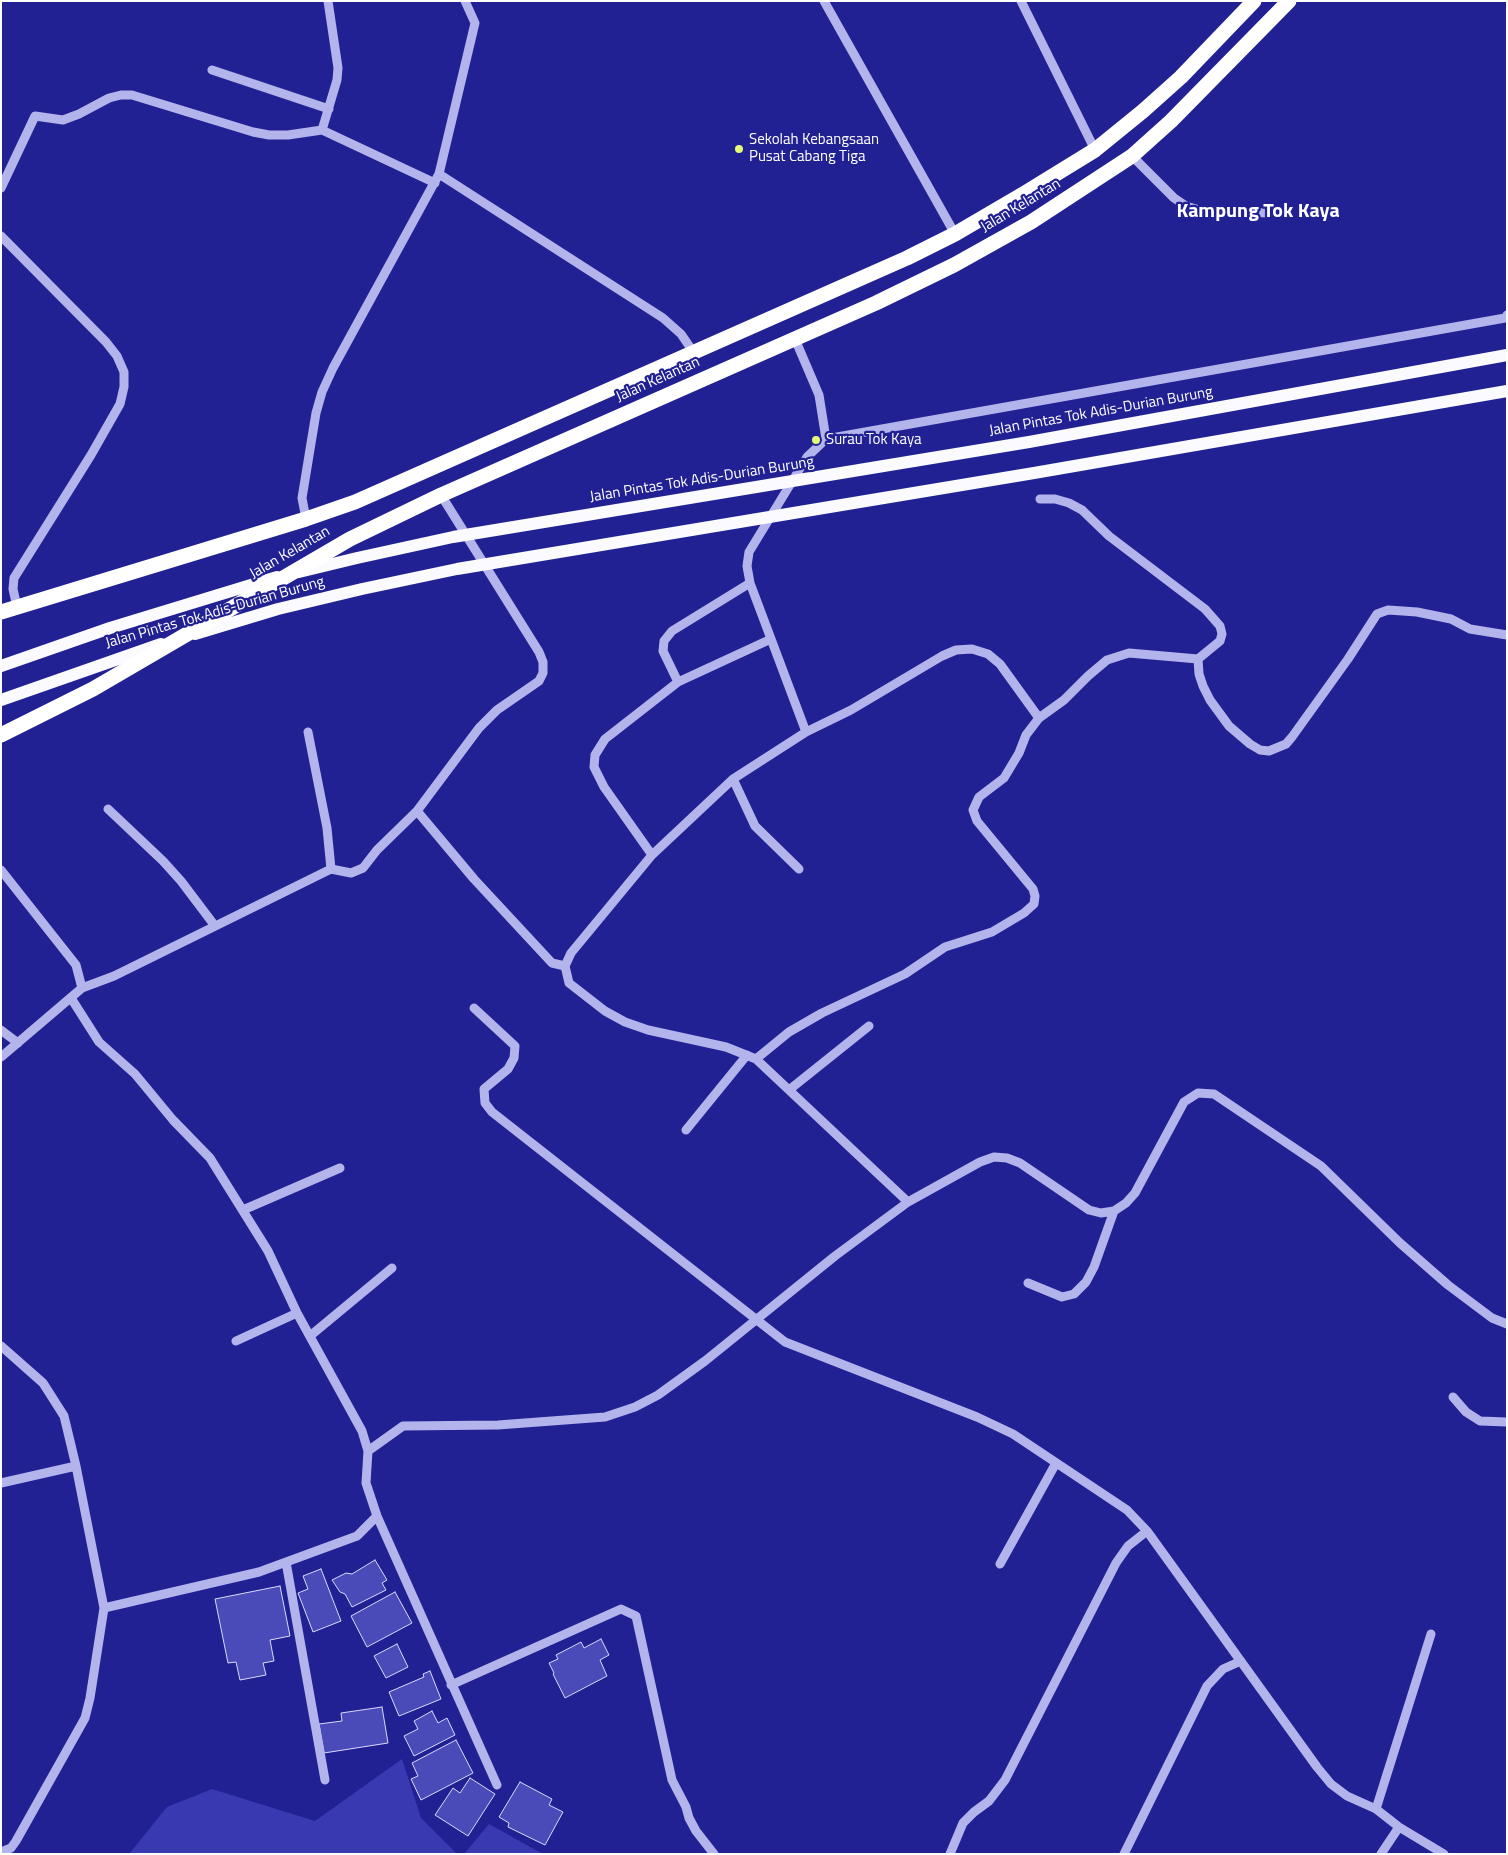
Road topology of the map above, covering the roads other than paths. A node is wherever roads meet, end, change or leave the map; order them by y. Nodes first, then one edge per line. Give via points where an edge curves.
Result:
1 (328, 1) edge
2 (465, 1) edge
3 (824, 1) edge
4 (1021, 1) edge
5 (1254, 1) edge
6 (1289, 1) edge
7 (212, 70) dead end
8 (328, 110) junction
9 (322, 130) junction
10 (1095, 150) junction
11 (1132, 156) junction
12 (439, 174) junction
13 (435, 183) junction
14 (1, 188) edge
15 (1268, 213) dead end
16 (955, 234) junction
17 (2, 240) edge
18 (1507, 315) edge
19 (795, 339) junction
20 (694, 353) junction
21 (1507, 355) edge
22 (1507, 391) edge
23 (826, 439) junction
24 (441, 494) junction
25 (1040, 499) dead end
26 (306, 519) junction
27 (750, 583) junction
28 (16, 607) junction
29 (1, 612) edge
30 (1507, 635) edge
31 (771, 639) junction
32 (1198, 659) junction
33 (1, 666) edge
34 (678, 682) junction
35 (1, 700) edge
36 (1039, 718) junction
37 (308, 732) dead end
38 (806, 732) junction
39 (1, 735) edge
40 (733, 780) junction
41 (108, 809) dead end
42 (417, 811) junction
43 (652, 855) junction
44 (332, 869) junction
45 (1, 870) edge
46 (799, 870) dead end
47 (215, 926) junction
48 (565, 966) junction
49 (82, 988) junction
50 (71, 998) junction
51 (474, 1008) dead end
52 (869, 1026) dead end
53 (1, 1030) edge
54 (18, 1043) junction
55 (747, 1055) junction
56 (1, 1057) edge
57 (756, 1059) junction
58 (789, 1090) junction
59 (686, 1130) dead end
60 (340, 1168) dead end
61 (908, 1202) junction
62 (243, 1210) junction
63 (1114, 1211) junction
64 (392, 1268) dead end
65 (1028, 1283) dead end
66 (297, 1313) junction
67 (757, 1321) junction
68 (1507, 1324) edge
69 (310, 1336) junction
70 (236, 1341) dead end
71 (1, 1346) edge
72 (1453, 1397) dead end
73 (1507, 1422) edge
74 (368, 1451) junction
75 (1056, 1463) junction
76 (76, 1466) junction
77 (1, 1482) edge
78 (377, 1516) junction
79 (1147, 1531) junction
80 (286, 1562) junction
81 (1000, 1564) dead end
82 (104, 1608) junction
83 (1431, 1634) dead end
84 (1240, 1661) junction
85 (451, 1686) junction
86 (325, 1780) dead end
87 (497, 1785) dead end
88 (1376, 1809) junction
89 (1399, 1827) junction
90 (1, 1852) edge
91 (714, 1854) edge
92 (950, 1854) edge
93 (1124, 1854) edge
94 (1381, 1854) edge
95 (1444, 1854) edge

1 - 8 street via 338,68
2 - 12 street via 475,23
3 - 16 street
4 - 10 street
5 - 10 highway, Jalan Kelantan via 1181,77
6 - 11 highway, Jalan Kelantan via 1172,121
7 - 8 street
8 - 9 street
9 - 13 street
9 - 14 street via 269,135 132,95 121,95 63,120 35,116
10 - 16 highway, Jalan Kelantan
11 - 15 street via 1186,206 1199,210
11 - 19 highway, Jalan Kelantan via 1031,222 954,265
12 - 13 street
12 - 20 street via 663,318 681,334
13 - 26 street via 322,392 302,498
16 - 20 highway, Jalan Kelantan
17 - 28 street via 106,342 124,372 120,404 14,578
18 - 23 street via 1505,318
19 - 23 street via 819,395
19 - 24 highway, Jalan Kelantan
20 - 26 highway, Jalan Kelantan via 355,502
21 - 33 main road, Jalan Pintas Tok Adis-Durian Burung via 1029,442 453,538 274,578 110,628
22 - 35 main road, Jalan Pintas Tok Adis-Durian Burung via 419,577 278,609 128,655
23 - 27 street via 807,457 749,552
24 - 39 highway, Jalan Kelantan via 350,539 93,689
24 - 42 street via 539,652 543,673 531,688 497,710 479,728
25 - 32 street via 1069,502 1082,510 1109,536 1216,620 1222,634 1220,641
26 - 28 highway, Jalan Kelantan
27 - 31 street
27 - 34 street via 672,631 664,641 663,651
28 - 29 highway, Jalan Kelantan
30 - 32 street via 1470,629 1451,619 1417,612 1388,610 1377,614 1292,737 1286,744 1269,751 1250,744 1229,726 1203,686
31 - 34 street
31 - 38 street
32 - 36 street via 1129,653 1107,660 1064,700
34 - 43 street via 605,739 595,755 594,768 604,787
36 - 38 street via 1000,664 988,654 972,649 956,650 942,656 851,710
36 - 57 street via 1026,735 1007,774 979,797 973,810 976,821 1033,889 1034,904 992,932 945,947 905,974 822,1013 789,1032
37 - 44 street
38 - 40 street
40 - 43 street
40 - 46 street via 755,826
41 - 47 street via 175,874
42 - 44 street via 363,868 351,873
42 - 48 street via 474,879 552,963
43 - 48 street via 571,954
44 - 47 street
45 - 49 street via 76,965
47 - 49 street via 114,976
48 - 55 street via 569,983 625,1022
49 - 50 street
50 - 54 street
50 - 62 street via 99,1042 135,1074 210,1158
51 - 67 street via 516,1046 508,1069 484,1089 485,1103 492,1112
52 - 58 street
53 - 54 street
54 - 56 street
55 - 57 street
55 - 59 street
57 - 58 street
58 - 61 street
60 - 62 street
61 - 63 street via 994,1157 1020,1163 1089,1210 1101,1214
61 - 67 street via 835,1256
62 - 66 street via 268,1251
63 - 65 street via 1094,1267 1074,1294 1062,1297
63 - 68 street via 1135,1192 1184,1102 1198,1093 1214,1094 1321,1166 1448,1285 1492,1318
64 - 69 street
66 - 69 street
66 - 70 street
67 - 74 street via 658,1395 635,1407 604,1417 498,1425 403,1426
67 - 75 street via 785,1342 1013,1434
69 - 74 street via 362,1431
71 - 76 street via 43,1383 64,1416
72 - 73 street via 1466,1412 1480,1421
74 - 78 street via 366,1483
75 - 79 street via 1127,1510
75 - 81 street
76 - 77 street
76 - 82 street
78 - 80 street via 358,1536
78 - 85 street
79 - 84 street
79 - 92 street via 1128,1546 1116,1563 1005,1780 989,1801 964,1823
80 - 82 street via 259,1572
80 - 86 street
82 - 90 street via 85,1718 16,1841 11,1848
83 - 88 street
84 - 88 street via 1331,1784 1347,1796
84 - 93 street via 1223,1669 1207,1686
85 - 87 street
85 - 91 street via 621,1609 636,1616 672,1780 696,1831
88 - 89 street
89 - 94 street
89 - 95 street

